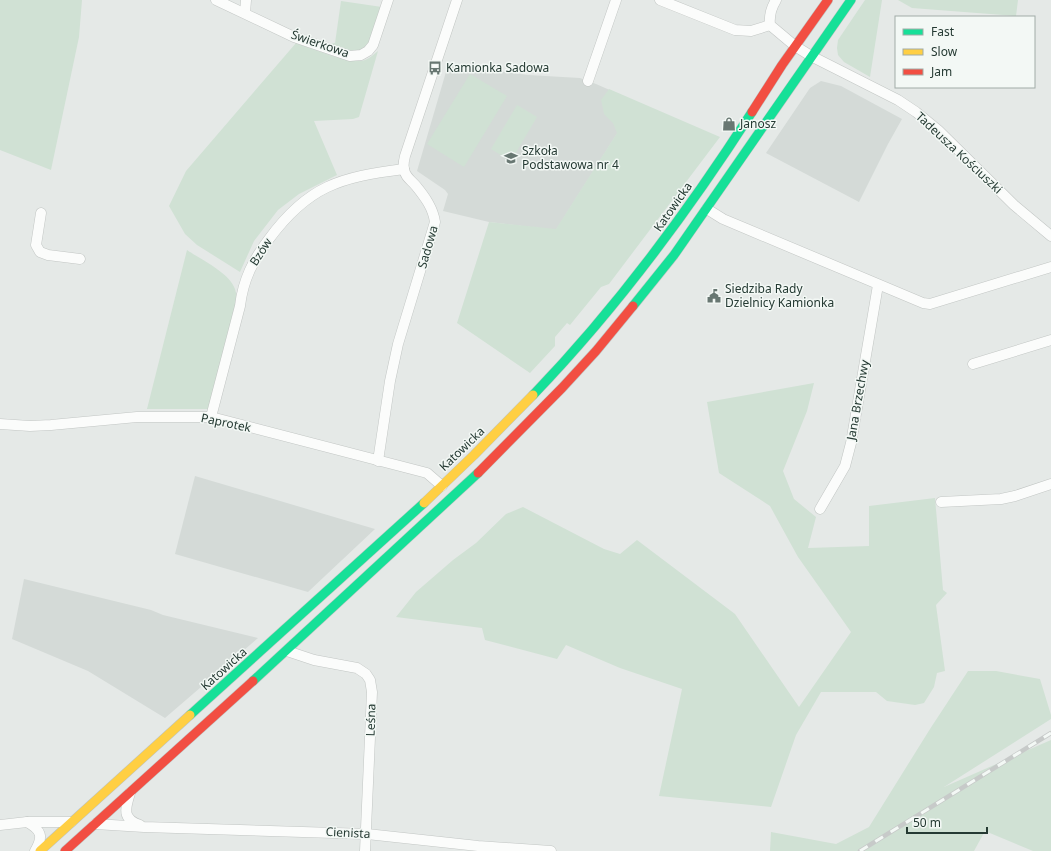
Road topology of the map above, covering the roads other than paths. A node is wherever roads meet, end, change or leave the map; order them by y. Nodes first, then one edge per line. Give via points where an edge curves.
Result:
1 (216, 0) edge
2 (246, 0) edge
3 (388, 0) edge
4 (457, 0) edge
5 (616, 0) edge
6 (660, 0) edge
7 (776, 0) edge
8 (828, 0) edge
9 (851, 0) edge
10 (245, 13) junction
11 (770, 25) junction
12 (795, 46) junction
13 (811, 56) junction
14 (588, 81) dead end
15 (404, 168) junction
16 (707, 210) junction
17 (41, 213) dead end
18 (1051, 236) edge
19 (80, 259) dead end
20 (1051, 267) edge
21 (878, 285) junction
22 (1051, 340) edge
23 (973, 364) dead end
24 (211, 417) junction
25 (0, 424) edge
26 (378, 461) junction
27 (1051, 484) edge
28 (442, 486) junction
29 (941, 502) dead end
30 (820, 509) dead end
31 (287, 650) junction
32 (130, 792) junction
33 (27, 822) junction
34 (71, 822) junction
35 (95, 824) junction
36 (0, 825) edge
37 (144, 827) junction
38 (367, 834) junction
39 (447, 847) edge
40 (35, 851) edge
41 (40, 851) edge
42 (65, 851) edge
43 (365, 851) edge
44 (551, 851) edge

1 - 10 street, Świerkowa
2 - 10 street
3 - 10 street, Świerkowa via 373,45 361,55 350,56 294,37
4 - 15 street via 405,156
5 - 14 street
6 - 11 street via 735,30 752,31
7 - 11 street via 769,18
8 - 12 main road, Katowicka
9 - 13 main road
11 - 12 street, Tadeusza Kościuszki
12 - 13 street, Tadeusza Kościuszki
12 - 28 main road, Katowicka via 681,217 633,281 567,360
13 - 16 main road
13 - 18 street, Tadeusza Kościuszki via 898,100 916,112 938,130 1014,205
15 - 24 street, Bzów via 364,174 325,188 308,197 280,225 247,274
15 - 26 street, Sadowa via 406,177 427,200 436,222 398,344
16 - 21 street
16 - 31 main road via 650,286 557,393 472,480
17 - 19 street via 36,244 40,252
20 - 21 street via 930,304
21 - 30 street, Jana Brzechwy via 851,443 844,466
22 - 23 street
24 - 25 street, Paprotek via 137,417 51,425
24 - 26 street, Paprotek
26 - 28 street, Paprotek via 427,473
27 - 29 street via 1001,499
28 - 34 main road, Katowicka
31 - 32 main road
31 - 38 street, Leśna via 314,660 357,668 370,680 372,692
32 - 35 main road
32 - 37 street via 126,814 133,823
33 - 34 street
33 - 36 street
33 - 40 street via 36,828 40,836
34 - 41 main road, Katowicka
35 - 37 street, Cienista
35 - 42 main road
37 - 38 street, Cienista
38 - 39 street, Cienista
38 - 43 street, Leśna
39 - 44 street, Cienista via 478,846

